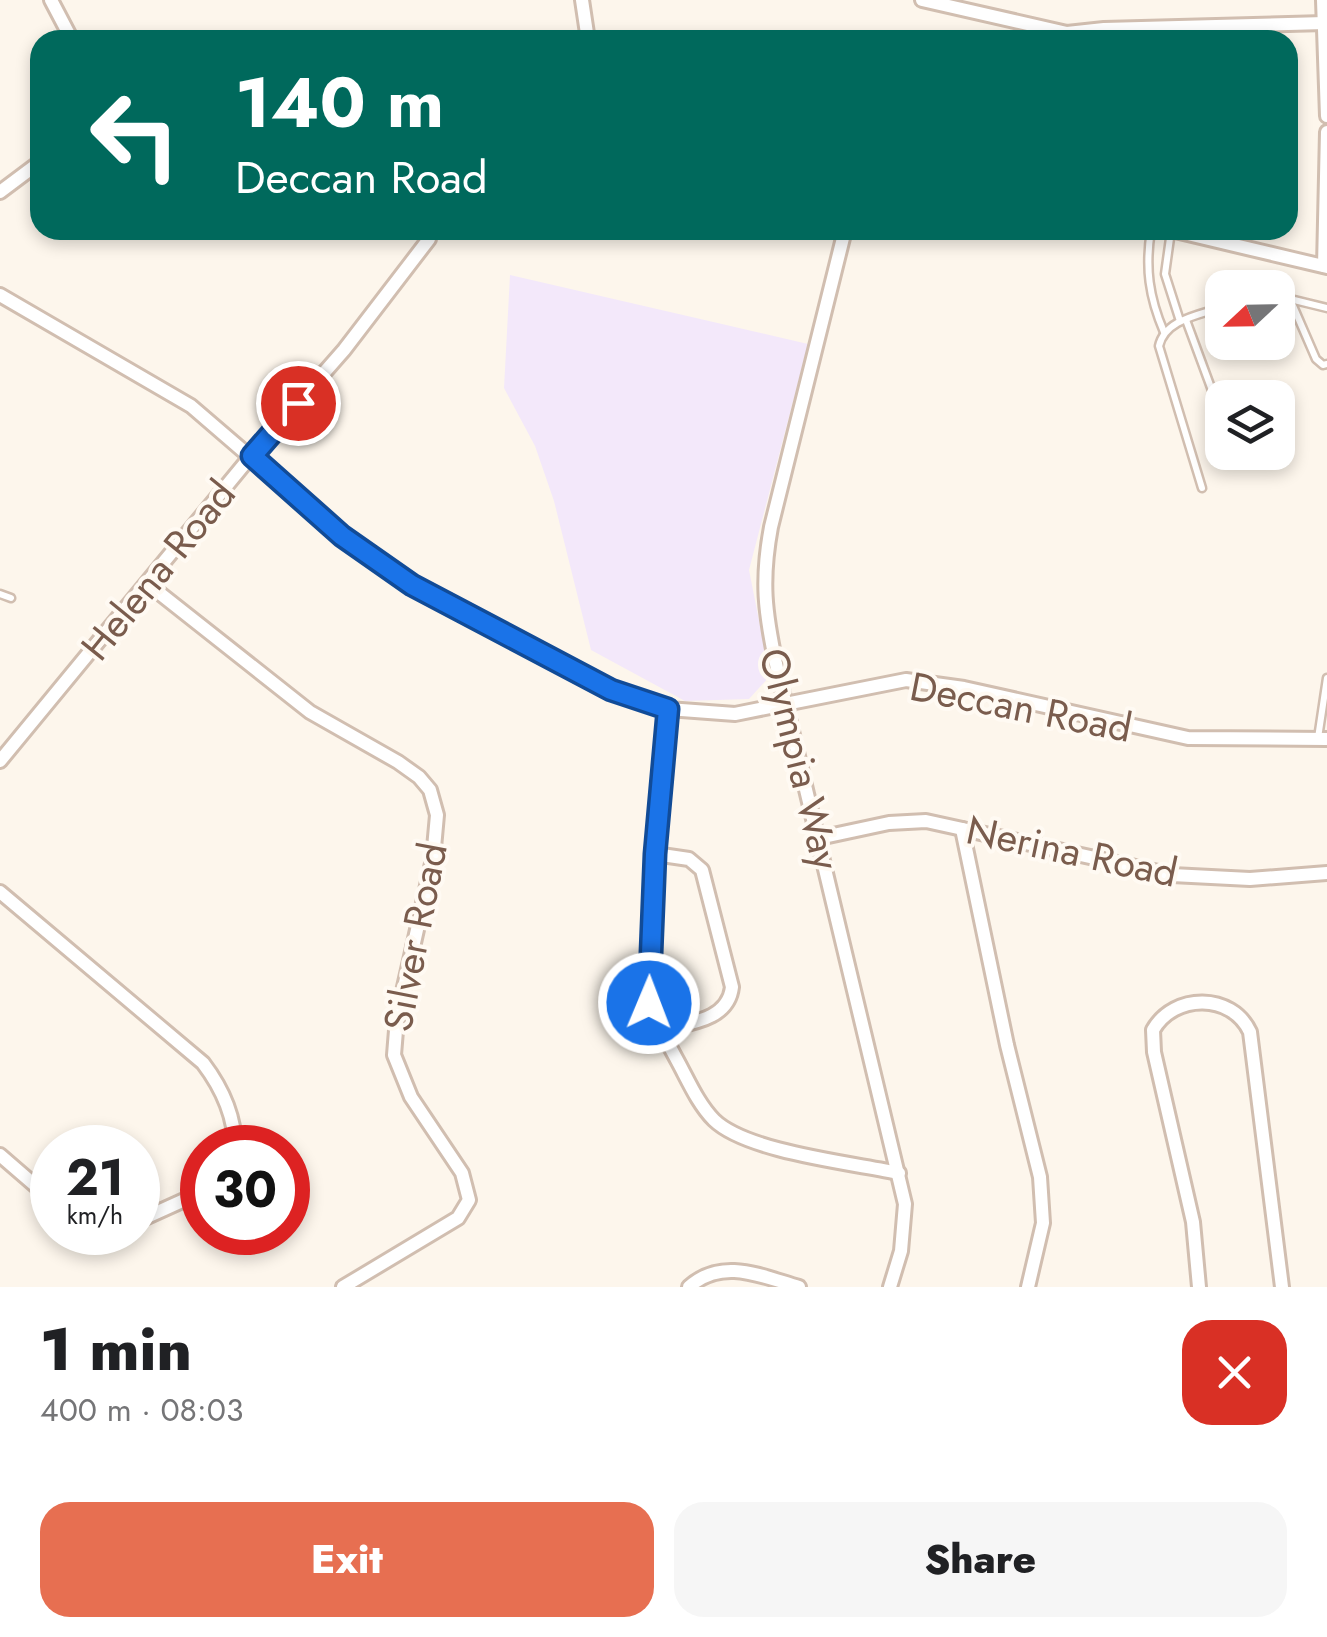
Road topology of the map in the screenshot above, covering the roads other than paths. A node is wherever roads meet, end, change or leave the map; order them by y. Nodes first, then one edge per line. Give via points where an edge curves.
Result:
1 (51, 0) edge
2 (582, 0) edge
3 (922, 0) edge
4 (1323, 0) edge
5 (1325, 23) edge
6 (67, 30) edge
7 (586, 30) edge
8 (1042, 30) edge
9 (1094, 30) edge
10 (1327, 116) edge
11 (1327, 132) edge
12 (30, 170) edge
13 (0, 192) edge
14 (428, 240) edge
15 (844, 240) edge
16 (1150, 240) edge
17 (1170, 240) edge
18 (1213, 240) edge
19 (1326, 267) edge
20 (0, 295) edge
21 (1295, 300) edge
22 (1327, 308) edge
23 (1295, 311) edge
24 (1205, 313) edge
25 (1183, 320) junction
26 (1164, 332) junction
27 (1327, 364) edge
28 (1207, 380) edge
29 (252, 456) junction
30 (1202, 488) dead end
31 (148, 584) junction
32 (0, 594) edge
33 (12, 598) dead end
34 (1327, 678) edge
35 (785, 704) junction
36 (668, 709) junction
37 (1322, 739) edge
38 (0, 761) edge
39 (962, 829) junction
40 (818, 838) junction
41 (655, 854) junction
42 (1327, 873) edge
43 (0, 892) edge
44 (661, 1030) junction
45 (233, 1125) edge
46 (0, 1156) edge
47 (900, 1173) junction
48 (30, 1181) edge
49 (344, 1287) edge
50 (689, 1287) edge
51 (799, 1287) edge
52 (890, 1287) edge
53 (1028, 1287) edge
54 (1200, 1287) edge
55 (1282, 1287) edge

1 - 6 street
2 - 7 street
3 - 8 street
4 - 5 street
5 - 9 street
5 - 10 street
11 - 19 street
12 - 13 street
14 - 29 street, Helena Road
15 - 35 street, Olympia Way via 764,567 768,628
16 - 26 lane via 1150,293
17 - 25 lane via 1165,274
18 - 19 street
20 - 29 street, Deccan Road via 191,406
21 - 22 lane
23 - 27 lane via 1316,359
24 - 25 lane
25 - 26 lane
25 - 28 lane
26 - 30 lane via 1160,346
29 - 31 street, Helena Road
29 - 36 street, Deccan Road via 379,564 611,690
31 - 38 street, Helena Road
31 - 49 street, Silver Road via 310,712 420,777 434,801 433,859 394,1054 412,1097 462,1173 469,1200 440,1231
32 - 33 lane
34 - 37 lane
35 - 36 street, Deccan Road via 735,714
35 - 37 street, Deccan Road via 906,680 1188,738
35 - 40 street, Olympia Way
36 - 41 street
39 - 40 street, Nerina Road via 911,820
39 - 42 street, Nerina Road via 1172,875 1250,879
39 - 53 street via 1040,1177 1043,1223
40 - 47 street, Olympia Way
41 - 44 street via 648,981
41 - 44 street via 689,859 702,870 732,987 722,1010
43 - 45 street via 203,1064
44 - 47 street via 698,1099 732,1134
46 - 48 street
47 - 52 street, Olympia Way via 905,1230
50 - 51 street via 707,1273 734,1270
54 - 55 street via 1193,1222 1153,1041 1158,1021 1193,1002 1236,1011 1250,1032

